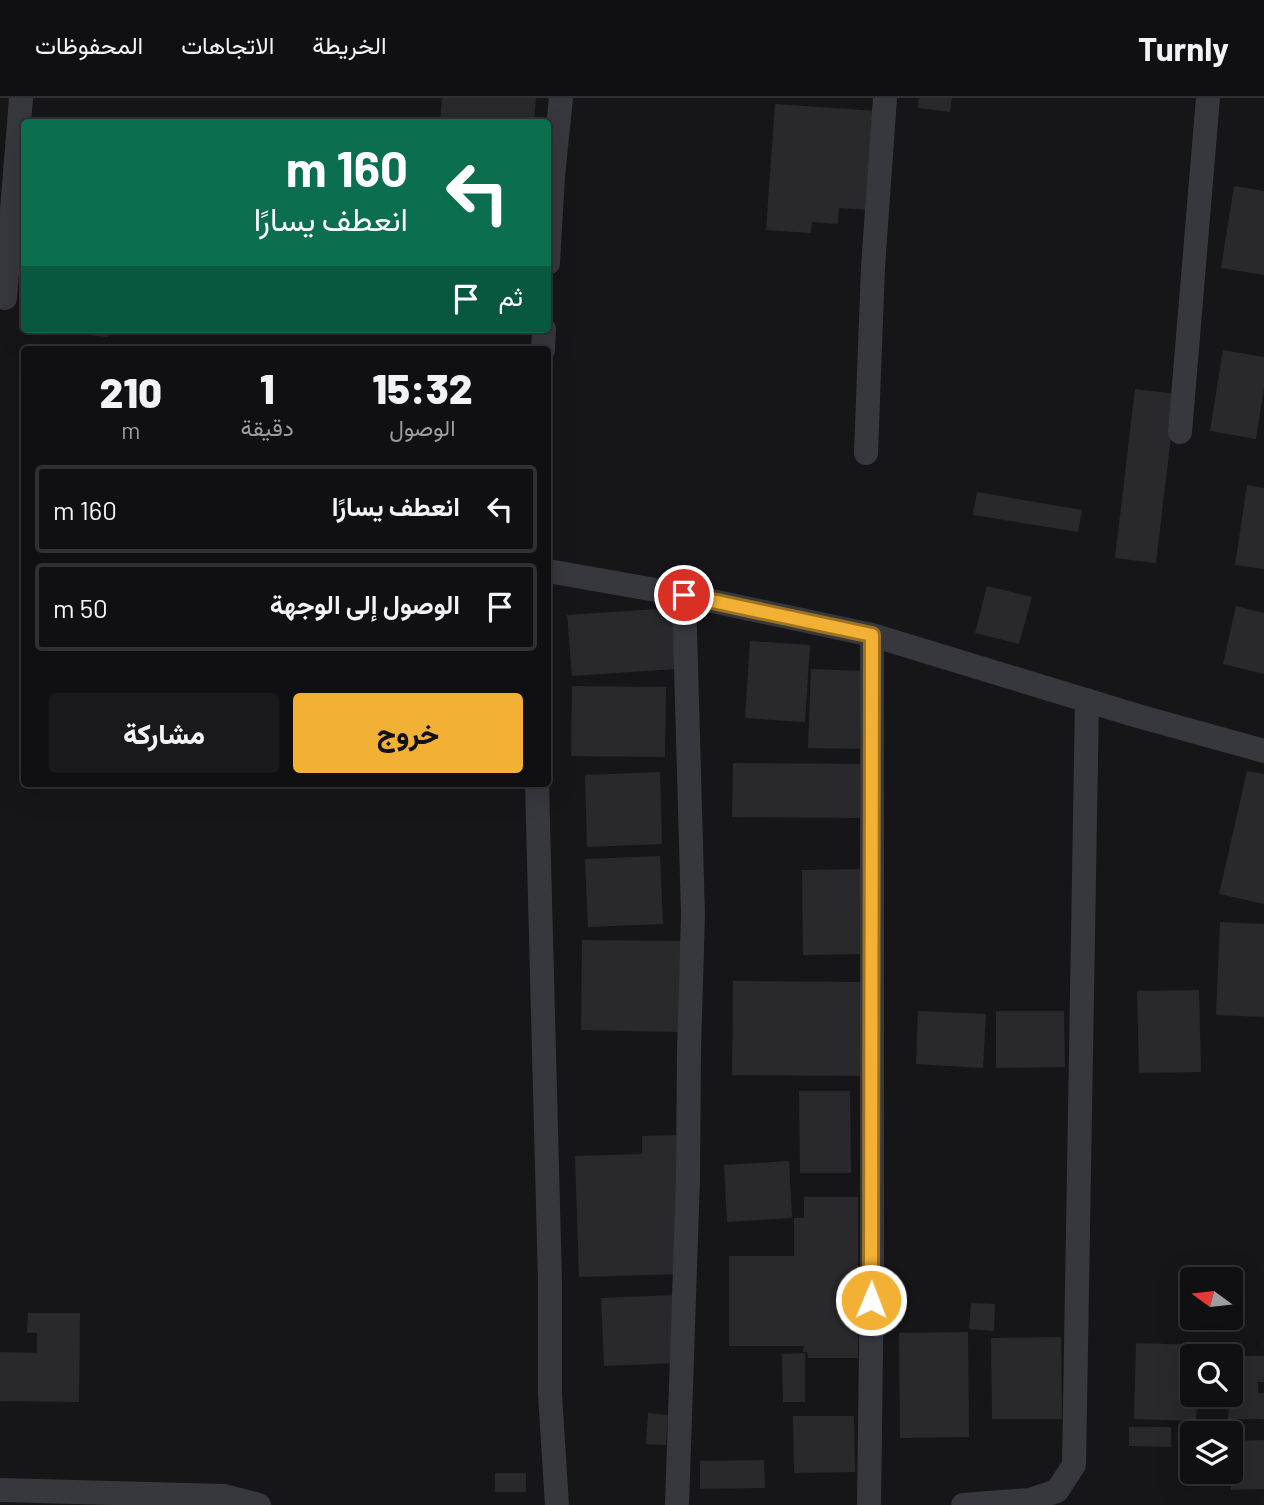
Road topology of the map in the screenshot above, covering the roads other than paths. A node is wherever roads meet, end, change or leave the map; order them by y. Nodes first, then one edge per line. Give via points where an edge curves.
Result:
1 (21, 98) edge
2 (561, 98) edge
3 (886, 98) edge
4 (1208, 98) edge
5 (551, 211) edge
6 (10, 299) edge
7 (1180, 432) dead end
8 (866, 453) dead end
9 (551, 572) edge
10 (684, 595) junction
11 (872, 635) junction
12 (1087, 700) junction
13 (1264, 751) edge
14 (537, 787) edge
15 (0, 1490) edge
16 (259, 1505) edge
17 (558, 1505) edge
18 (677, 1505) edge
19 (869, 1505) edge
20 (963, 1505) edge

1 - 6 street
2 - 5 street
3 - 8 street
4 - 7 street
9 - 10 street
10 - 11 street
10 - 18 street via 693,915
11 - 12 street
11 - 19 street
12 - 13 street
12 - 20 street via 1073,1465 1057,1491 1030,1500
14 - 17 street via 550,1394
15 - 16 street via 224,1496

